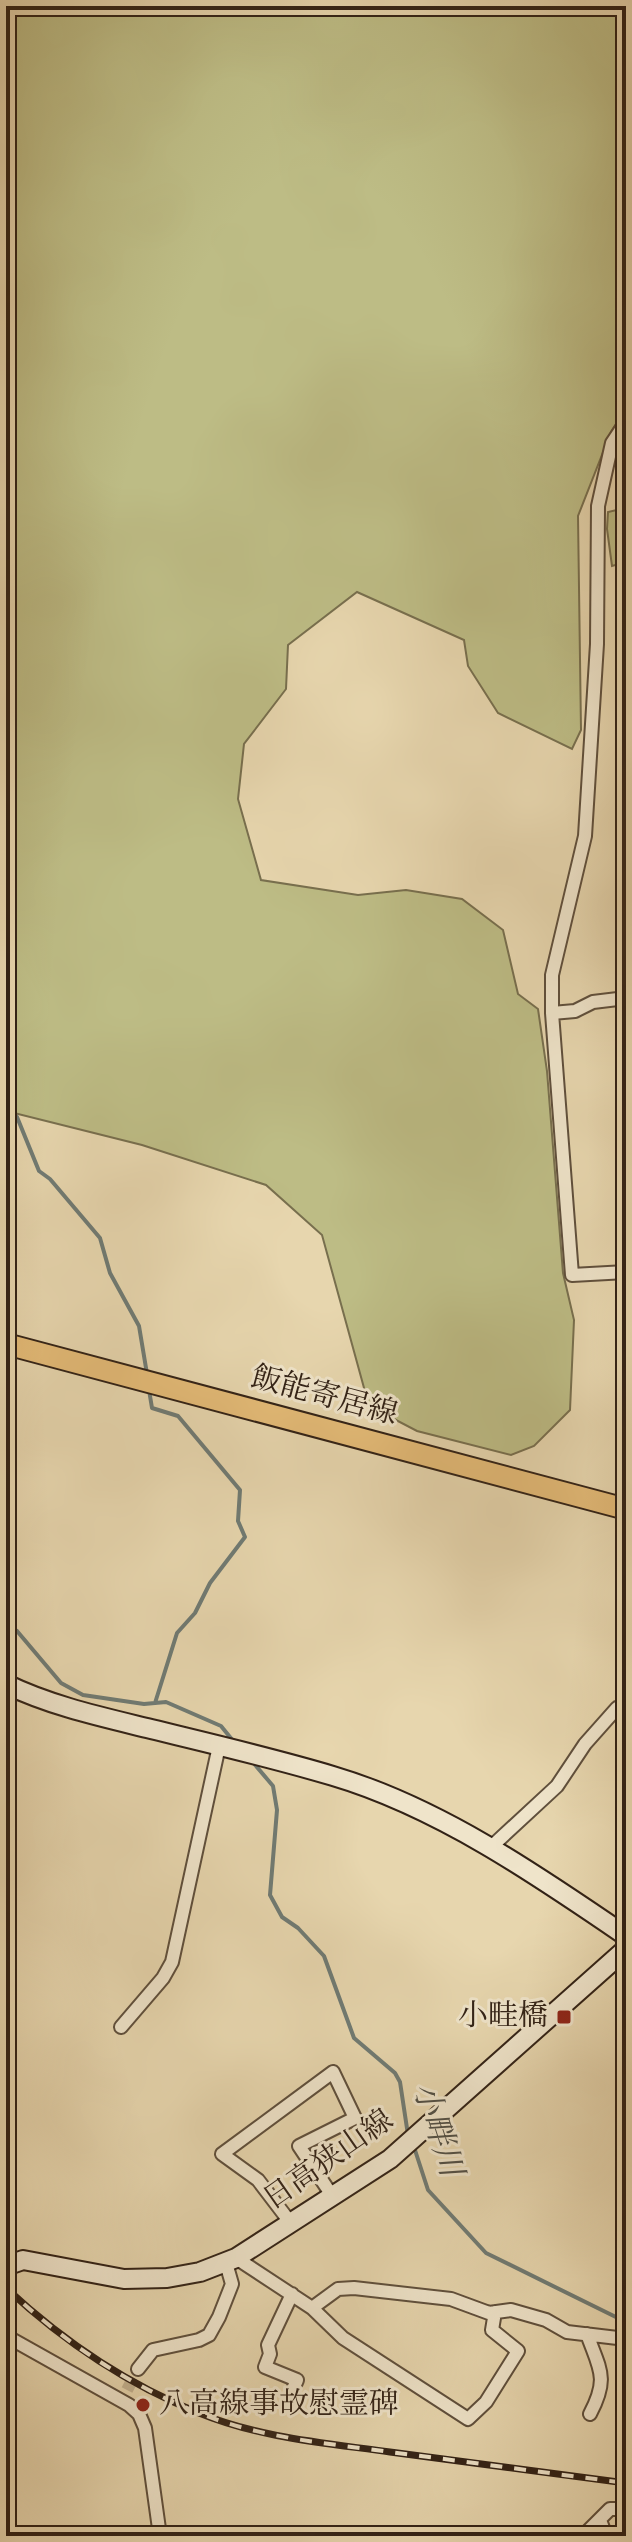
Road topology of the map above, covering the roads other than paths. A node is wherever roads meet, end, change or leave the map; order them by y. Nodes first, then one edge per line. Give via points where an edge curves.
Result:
1 (626, 422) edge
2 (626, 998) edge
3 (552, 1013) junction
4 (626, 1272) edge
5 (6, 1344) edge
6 (626, 1509) edge
7 (6, 1684) edge
8 (626, 1712) edge
9 (225, 1747) junction
10 (490, 1848) junction
11 (626, 1936) edge
12 (626, 1949) edge
13 (121, 2027) dead end
14 (333, 2197) junction
15 (290, 2222) junction
16 (231, 2260) junction
17 (6, 2266) edge
18 (292, 2294) junction
19 (312, 2308) junction
20 (495, 2312) junction
21 (587, 2334) junction
22 (6, 2336) edge
23 (626, 2339) edge
24 (138, 2369) tunnel mouth
25 (290, 2396) dead end
26 (590, 2414) dead end
27 (626, 2509) edge
28 (600, 2520) junction
29 (160, 2536) edge
30 (583, 2536) edge
31 (606, 2536) edge

1 - 3 street via 612,443 598,506 597,644 585,836 552,975
2 - 3 street
3 - 4 street via 572,1275
5 - 6 main road, 飯能寄居線
7 - 9 main road via 78,1711
8 - 10 street via 617,1708 557,1786
9 - 10 main road via 337,1777
9 - 13 street via 172,1962
10 - 11 main road
12 - 14 main road, 日高狭山線 via 403,2147
14 - 15 main road, 日高狭山線
14 - 15 street via 299,2146 355,2118 333,2072 222,2154 258,2180
15 - 16 main road, 日高狭山線
16 - 17 main road, 日高狭山線 via 167,2278 124,2279 23,2260
16 - 18 street
16 - 24 street via 232,2284 209,2335 153,2350
18 - 19 street
18 - 25 street via 268,2345 265,2367 297,2380
19 - 20 street via 338,2289 354,2288 451,2299
19 - 20 street via 343,2338 468,2419 486,2402 518,2351 492,2330
20 - 21 street via 511,2310 567,2332
21 - 23 street
21 - 26 street via 603,2380
22 - 29 street via 124,2395 139,2414
27 - 28 street via 610,2509
28 - 30 street
28 - 31 street

